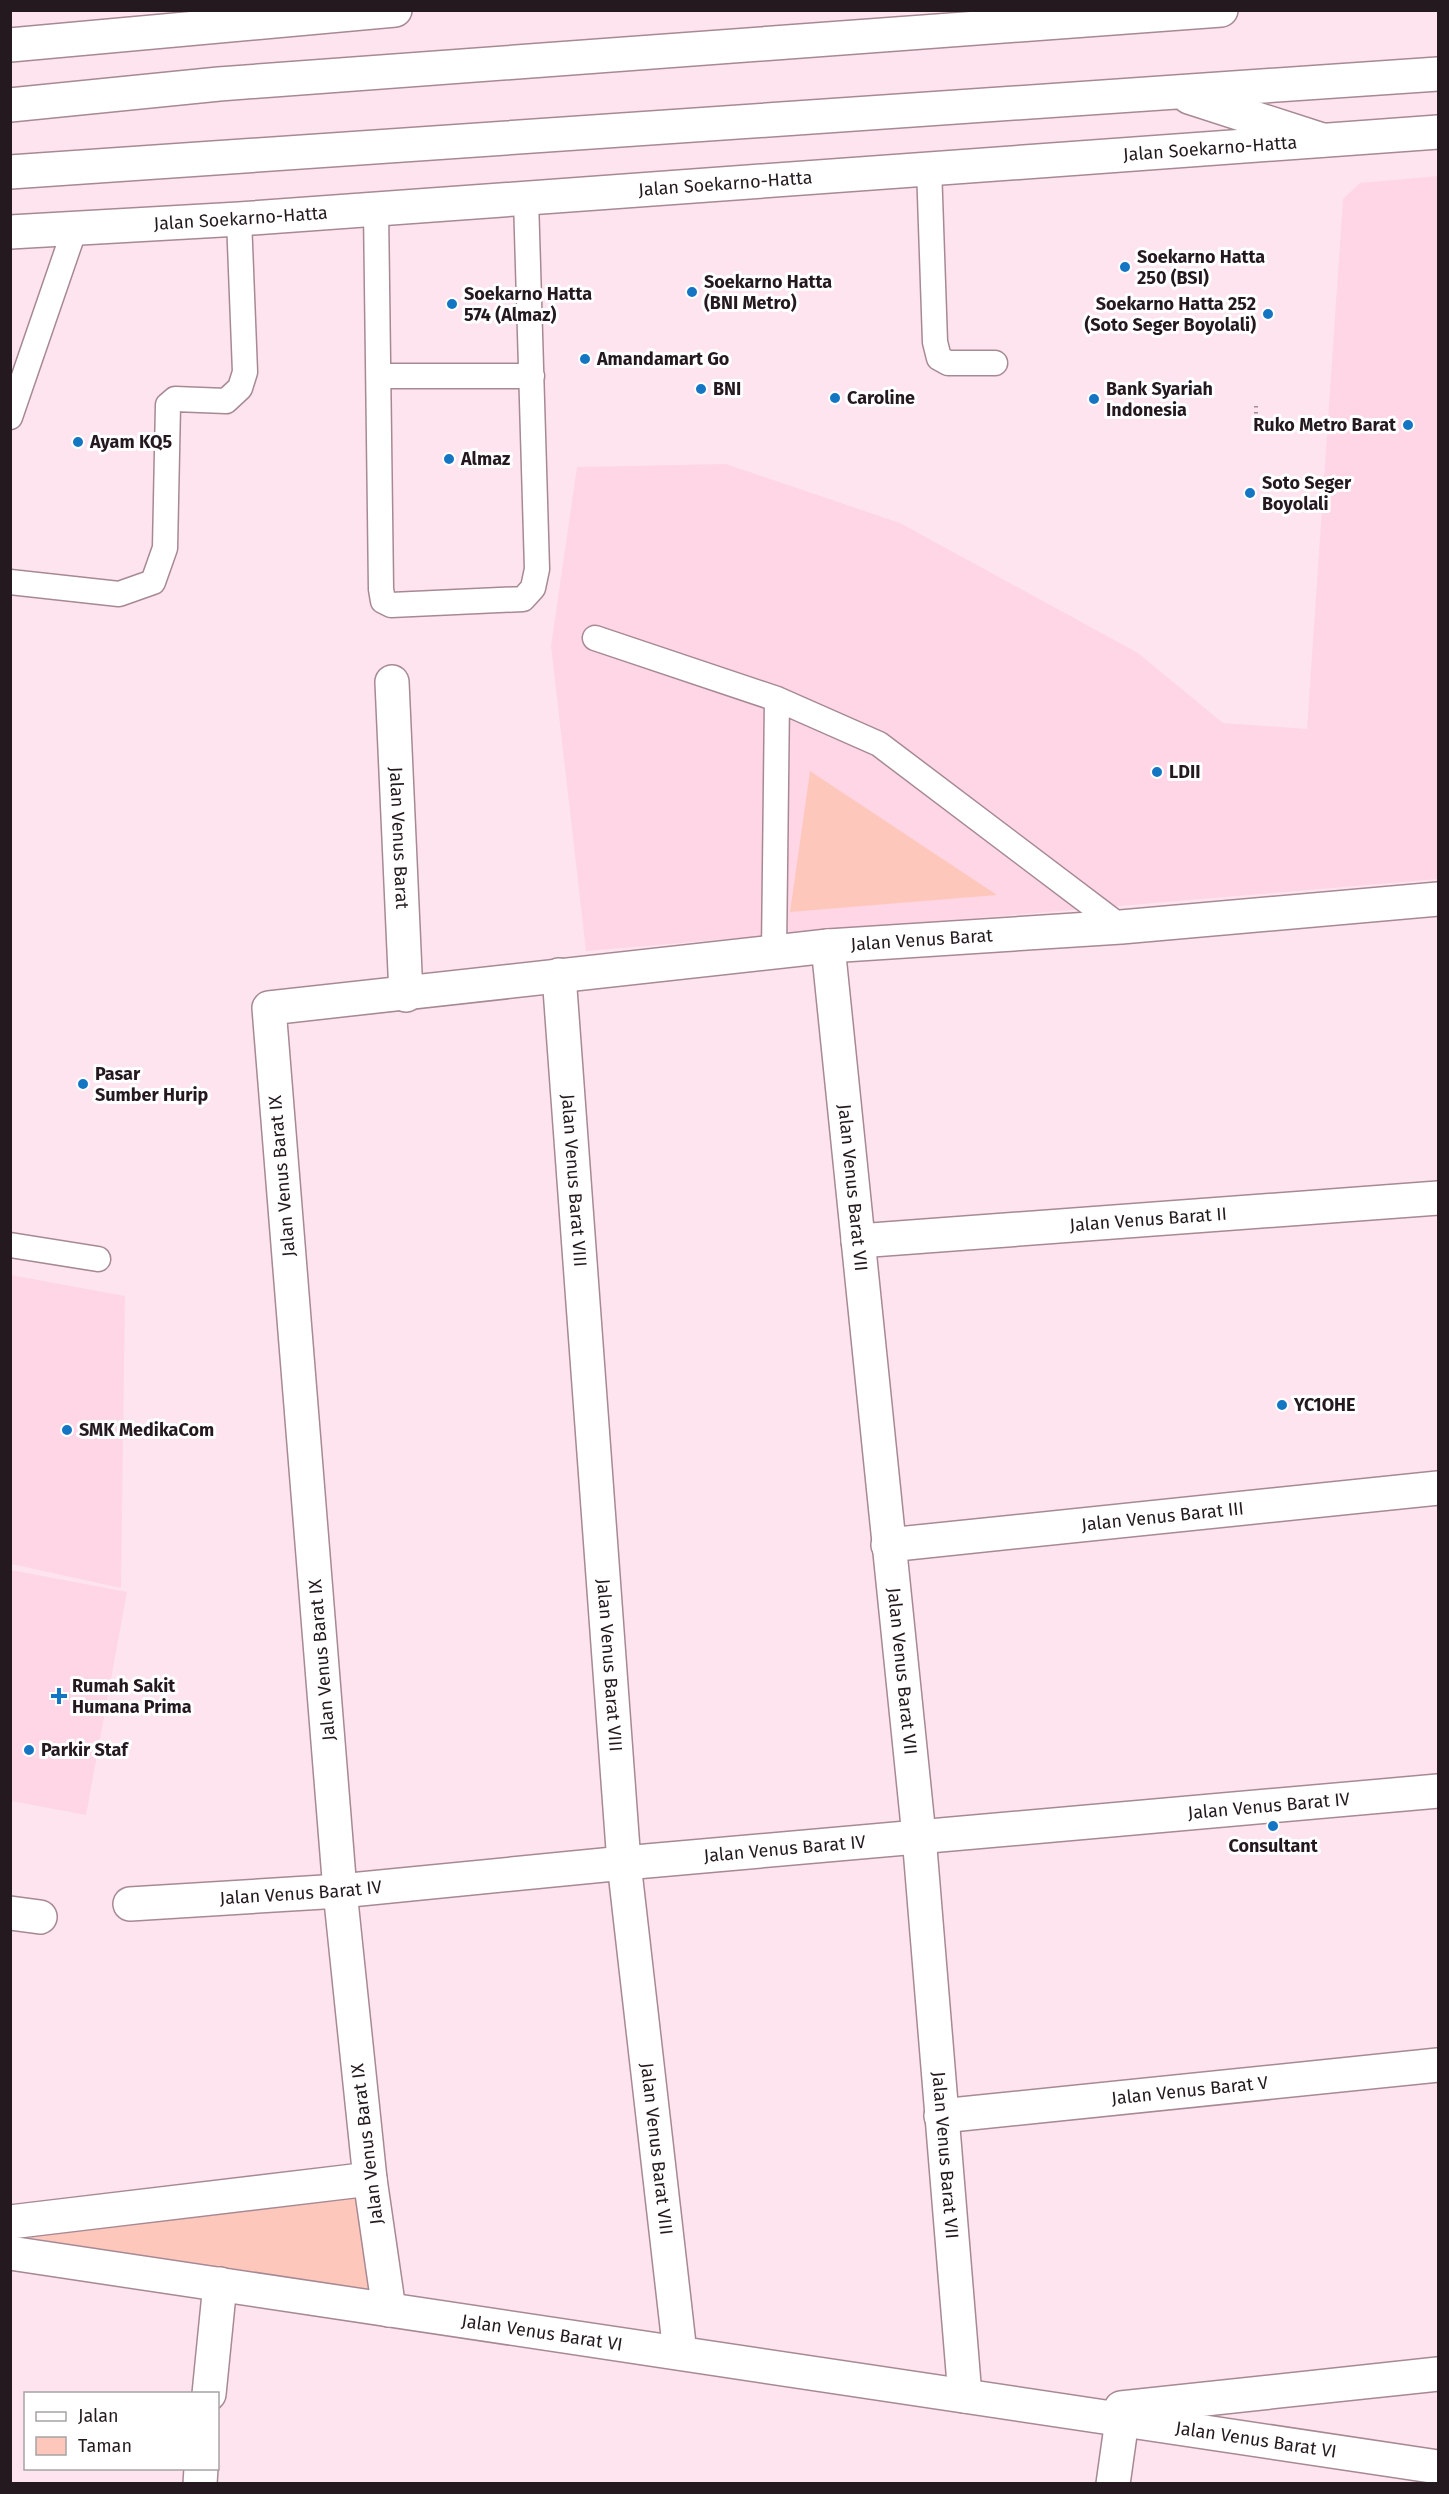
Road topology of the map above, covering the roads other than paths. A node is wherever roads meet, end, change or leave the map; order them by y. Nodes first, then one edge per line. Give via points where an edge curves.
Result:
1 (395, 10) edge
2 (1221, 10) edge
3 (10, 45) edge
4 (1438, 74) edge
5 (1172, 92) junction
6 (10, 105) edge
7 (1438, 132) edge
8 (1322, 140) junction
9 (929, 167) junction
10 (16, 174) edge
11 (526, 199) junction
12 (376, 209) junction
13 (239, 219) junction
14 (75, 228) junction
15 (10, 232) edge
16 (995, 363) dead end
17 (379, 376) junction
18 (532, 376) junction
19 (10, 417) edge
20 (10, 582) edge
21 (595, 638) dead end
22 (392, 682) dead end
23 (777, 699) junction
24 (1438, 899) edge
25 (1121, 927) junction
26 (828, 946) junction
27 (774, 952) junction
28 (559, 975) junction
29 (406, 994) junction
30 (269, 1008) joint
31 (1438, 1198) edge
32 (858, 1241) junction
33 (10, 1245) edge
34 (98, 1259) dead end
35 (1438, 1488) edge
36 (888, 1545) junction
37 (1438, 1791) edge
38 (919, 1836) junction
39 (624, 1863) junction
40 (340, 1891) junction
41 (130, 1904) dead end
42 (1438, 2065) edge
43 (941, 2116) junction
44 (370, 2179) junction
45 (10, 2222) edge
46 (10, 2253) edge
47 (220, 2284) junction
48 (389, 2310) junction
49 (680, 2353) junction
50 (1438, 2374) edge
51 (209, 2392) edge
52 (965, 2396) junction
53 (1075, 2412) junction
54 (1122, 2420) junction
55 (1438, 2467) edge
56 (1113, 2484) edge

1 - 3 main road
2 - 6 main road via 219,84
4 - 5 main road
5 - 8 main road
5 - 10 main road
7 - 8 main road, Jalan Soekarno-Hatta
8 - 9 main road, Jalan Soekarno-Hatta
9 - 11 main road, Jalan Soekarno-Hatta
9 - 16 lane via 935,342 939,358 948,363
11 - 12 main road, Jalan Soekarno-Hatta
11 - 18 lane
12 - 13 main road, Jalan Soekarno-Hatta
12 - 17 lane
13 - 14 main road, Jalan Soekarno-Hatta
13 - 20 lane via 245,372 235,395 226,401 175,399 168,405 165,548 153,582 119,594
14 - 15 main road, Jalan Soekarno-Hatta
14 - 19 lane
17 - 18 lane
17 - 18 lane via 381,589 383,601 391,605 523,599 533,588 537,569
21 - 23 lane
22 - 29 main road, Jalan Venus Barat
23 - 25 lane via 879,744
23 - 27 lane
24 - 25 main road, Jalan Venus Barat
25 - 26 main road, Jalan Venus Barat
26 - 27 main road, Jalan Venus Barat
26 - 32 main road, Jalan Venus Barat VII
27 - 28 main road, Jalan Venus Barat
28 - 29 main road, Jalan Venus Barat
28 - 39 main road, Jalan Venus Barat VIII
29 - 30 main road, Jalan Venus Barat
30 - 40 main road, Jalan Venus Barat IX
31 - 32 main road, Jalan Venus Barat II
32 - 36 main road, Jalan Venus Barat VII
33 - 34 lane
35 - 36 main road, Jalan Venus Barat III
36 - 38 main road, Jalan Venus Barat VII
37 - 38 main road, Jalan Venus Barat IV
38 - 39 main road, Jalan Venus Barat IV
38 - 43 main road, Jalan Venus Barat VII
39 - 40 main road, Jalan Venus Barat IV
39 - 49 main road, Jalan Venus Barat VIII
40 - 41 main road, Jalan Venus Barat IV
40 - 44 main road, Jalan Venus Barat IX
42 - 43 main road, Jalan Venus Barat V
43 - 52 main road, Jalan Venus Barat VII
44 - 45 main road
44 - 48 main road, Jalan Venus Barat IX
46 - 47 main road, Jalan Venus Barat VI
47 - 48 main road, Jalan Venus Barat VI
47 - 51 main road
48 - 49 main road, Jalan Venus Barat VI
49 - 52 main road, Jalan Venus Barat VI
50 - 53 main road, Jalan Venus Barat VI
52 - 53 main road, Jalan Venus Barat VI
53 - 54 main road, Jalan Venus Barat VI
54 - 55 main road, Jalan Venus Barat VI
54 - 56 main road

